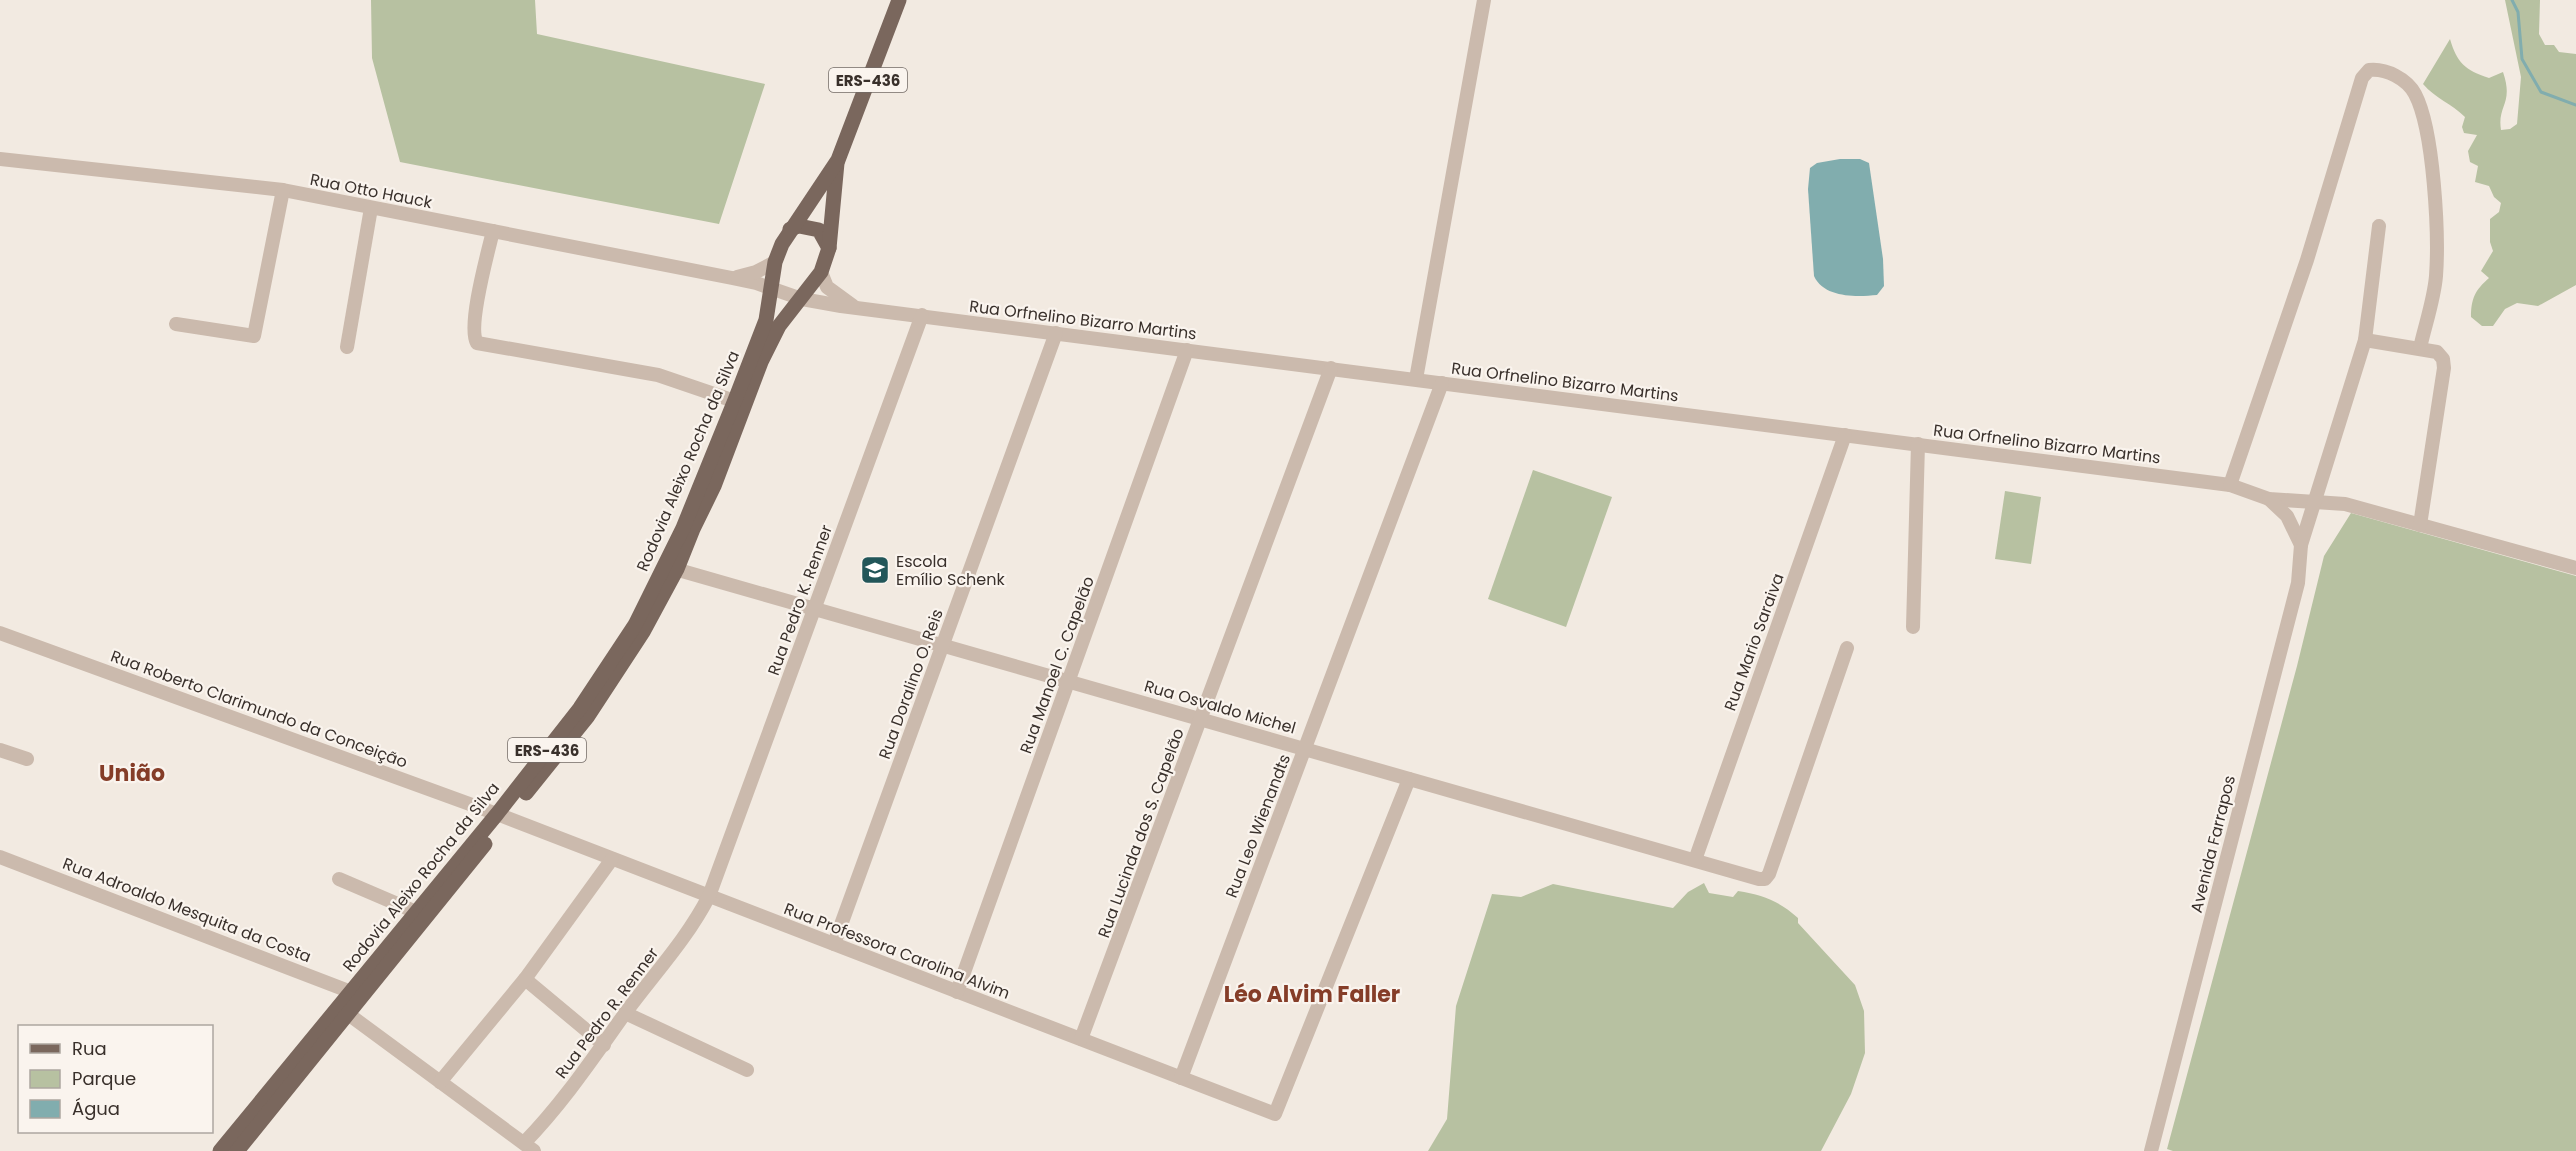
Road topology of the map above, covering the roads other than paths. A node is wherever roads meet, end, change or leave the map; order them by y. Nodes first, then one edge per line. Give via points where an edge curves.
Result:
1 (898, 0) edge
2 (1484, 0) edge
3 (0, 159) edge
4 (838, 160) junction
5 (283, 190) junction
6 (371, 207) junction
7 (2379, 226) dead end
8 (790, 230) junction
9 (493, 231) junction
10 (829, 248) junction
11 (775, 262) junction
12 (821, 272) junction
13 (732, 278) junction
14 (773, 289) junction
15 (802, 299) junction
16 (855, 307) junction
17 (922, 315) junction
18 (176, 324) dead end
19 (1056, 333) junction
20 (2365, 340) junction
21 (347, 347) dead end
22 (2420, 348) junction
23 (1187, 350) junction
24 (1331, 368) junction
25 (1416, 379) junction
26 (1442, 382) junction
27 (739, 402) junction
28 (1845, 435) junction
29 (1918, 444) junction
30 (2230, 485) junction
31 (2269, 499) junction
32 (2317, 502) junction
33 (2420, 525) junction
34 (2301, 545) junction
35 (672, 568) junction
36 (2576, 568) edge
37 (814, 609) junction
38 (1913, 627) dead end
39 (0, 633) edge
40 (943, 645) junction
41 (1847, 648) dead end
42 (1068, 681) junction
43 (1201, 719) junction
44 (1305, 748) junction
45 (0, 750) edge
46 (27, 759) dead end
47 (1409, 778) junction
48 (501, 816) junction
49 (0, 857) edge
50 (612, 859) junction
51 (1695, 860) junction
52 (339, 879) dead end
53 (709, 896) junction
54 (416, 912) junction
55 (834, 944) junction
56 (525, 979) junction
57 (957, 992) junction
58 (357, 993) junction
59 (343, 1010) junction
60 (626, 1013) junction
61 (1081, 1039) junction
62 (604, 1046) junction
63 (747, 1070) dead end
64 (1181, 1078) junction
65 (440, 1082) junction
66 (529, 1147) edge
67 (220, 1151) edge
68 (237, 1151) edge
69 (2151, 1151) edge

1 - 4 main road, Rodovia Aleixo Rocha da Silva / ERS-436
2 - 25 street
3 - 5 street, Rua Otto Hauck
4 - 8 main road, Rodovia Aleixo Rocha da Silva / ERS-436
4 - 10 main road, Rodovia Aleixo Rocha da Silva / ERS-436
5 - 6 street, Rua Otto Hauck
5 - 18 street via 254,336
6 - 9 street, Rua Otto Hauck
6 - 21 street
7 - 20 street, Avenida Farrapos
8 - 10 main road via 799,226 819,230
8 - 11 main road, Rodovia Aleixo Rocha da Silva / ERS-436
9 - 13 street, Rua Otto Hauck
9 - 27 street via 475,319 474,338 481,345 658,375
10 - 12 main road, Rodovia Aleixo Rocha da Silva / ERS-436
11 - 13 street
11 - 14 main road, Rodovia Aleixo Rocha da Silva / ERS-436
12 - 15 main road, Rodovia Aleixo Rocha da Silva / ERS-436
12 - 16 street, Rua Orfnelino Bizarro Martins via 827,287
13 - 14 street, Rua Orfnelino Bizarro Martins
14 - 15 street, Rua Orfnelino Bizarro Martins
14 - 27 main road, Rodovia Aleixo Rocha da Silva / ERS-436
15 - 16 street, Rua Orfnelino Bizarro Martins
15 - 27 main road, Rodovia Aleixo Rocha da Silva / ERS-436 via 779,326
16 - 17 street, Rua Orfnelino Bizarro Martins
17 - 19 street, Rua Orfnelino Bizarro Martins
17 - 37 street, Rua Pedro K. Renner
19 - 23 street, Rua Orfnelino Bizarro Martins
19 - 40 street, Rua Doralino O. Reis
20 - 22 street
20 - 32 street, Avenida Farrapos
22 - 30 street via 2436,279 2437,241 2427,127 2415,93 2407,84 2393,74 2369,70 2362,78 2307,260
22 - 33 street via 2437,352 2444,368
23 - 24 street, Rua Orfnelino Bizarro Martins
23 - 42 street, Rua Manoel C. Capelão
24 - 25 street, Rua Orfnelino Bizarro Martins
24 - 43 street, Rua Lucinda dos S. Capelão
25 - 26 street, Rua Orfnelino Bizarro Martins
26 - 28 street, Rua Orfnelino Bizarro Martins
26 - 44 street, Rua Leo Wienandts
27 - 35 main road, Rodovia Aleixo Rocha da Silva / ERS-436 via 714,486
28 - 29 street, Rua Orfnelino Bizarro Martins
28 - 51 street, Rua Mario Saraiva
29 - 30 street, Rua Orfnelino Bizarro Martins
29 - 38 street
30 - 31 street, Rua Orfnelino Bizarro Martins
31 - 32 street
31 - 34 street via 2287,516
32 - 33 street via 2345,504
32 - 34 street, Avenida Farrapos
33 - 36 street
34 - 69 street, Avenida Farrapos via 2298,583
35 - 37 street, Rua Osvaldo Michel
35 - 48 main road, Rodovia Aleixo Rocha da Silva / ERS-436 via 644,632 588,716
37 - 40 street, Rua Osvaldo Michel
37 - 53 street, Rua Pedro K. Renner
39 - 48 street, Rua Roberto Clarimundo da Conceição
40 - 42 street, Rua Osvaldo Michel
40 - 55 street, Rua Doralino O. Reis
41 - 51 street, Rua Osvaldo Michel via 1765,879
42 - 43 street, Rua Osvaldo Michel
42 - 57 street, Rua Manoel C. Capelão
43 - 44 street, Rua Osvaldo Michel
43 - 61 street, Rua Lucinda dos S. Capelão
44 - 47 street, Rua Osvaldo Michel
44 - 64 street, Rua Leo Wienandts
45 - 46 street
47 - 51 street, Rua Osvaldo Michel
47 - 64 street, Rua Professora Carolina Alvim via 1275,1114
48 - 50 street, Rua Professora Carolina Alvim
48 - 54 main road, Rodovia Aleixo Rocha da Silva / ERS-436
48 - 58 main road, Rodovia Aleixo Rocha da Silva / ERS-436
49 - 58 street, Rua Adroaldo Mesquita da Costa
50 - 53 street, Rua Professora Carolina Alvim
50 - 56 street
52 - 54 street
53 - 55 street, Rua Professora Carolina Alvim
53 - 60 street, Rua Pedro R. Renner via 686,936
54 - 58 main road, Rodovia Aleixo Rocha da Silva / ERS-436
55 - 57 street, Rua Professora Carolina Alvim
56 - 62 street
56 - 65 street
57 - 61 street, Rua Professora Carolina Alvim
58 - 59 main road, Rodovia Aleixo Rocha da Silva / ERS-436
59 - 65 street
59 - 67 main road, Rodovia Aleixo Rocha da Silva / ERS-436
59 - 68 main road, Rodovia Aleixo Rocha da Silva / ERS-436
60 - 62 street, Rua Pedro R. Renner
60 - 63 street
61 - 64 street, Rua Professora Carolina Alvim
62 - 66 street, Rua Pedro R. Renner
65 - 66 street

